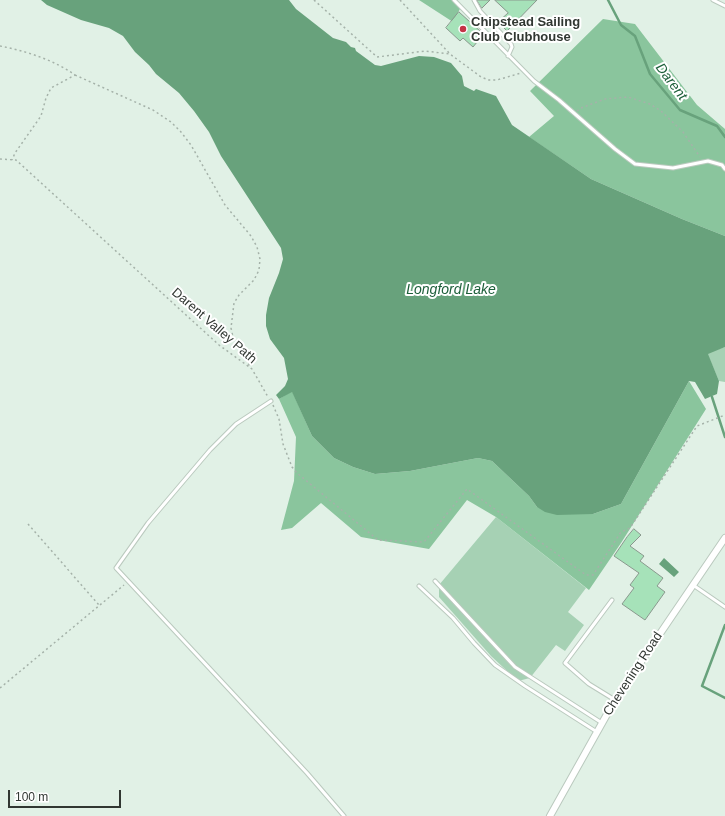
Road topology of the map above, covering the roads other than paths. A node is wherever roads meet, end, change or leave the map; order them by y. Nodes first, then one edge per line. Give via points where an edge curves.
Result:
1 (454, 0) edge
2 (474, 0) edge
3 (713, 0) edge
4 (725, 6) edge
5 (508, 56) junction
6 (725, 169) edge
7 (271, 401) road end
8 (725, 538) edge
9 (434, 581) dead end
10 (693, 585) junction
11 (419, 586) dead end
12 (612, 600) dead end
13 (725, 607) edge
14 (615, 700) junction
15 (602, 723) junction
16 (597, 732) junction
17 (344, 816) edge
18 (550, 816) edge

1 - 5 lane
2 - 5 lane via 480,11 511,44
3 - 4 lane
5 - 6 lane via 635,164 674,168 708,161 722,165
7 - 17 lane via 227,432 148,523 116,568
8 - 10 street, Chevening Road
9 - 15 lane via 516,667
10 - 13 lane
10 - 14 street, Chevening Road
11 - 16 lane via 453,618 495,665
12 - 14 lane via 565,663 589,684
14 - 15 street, Chevening Road
15 - 16 street, Chevening Road
16 - 18 street, Chevening Road

